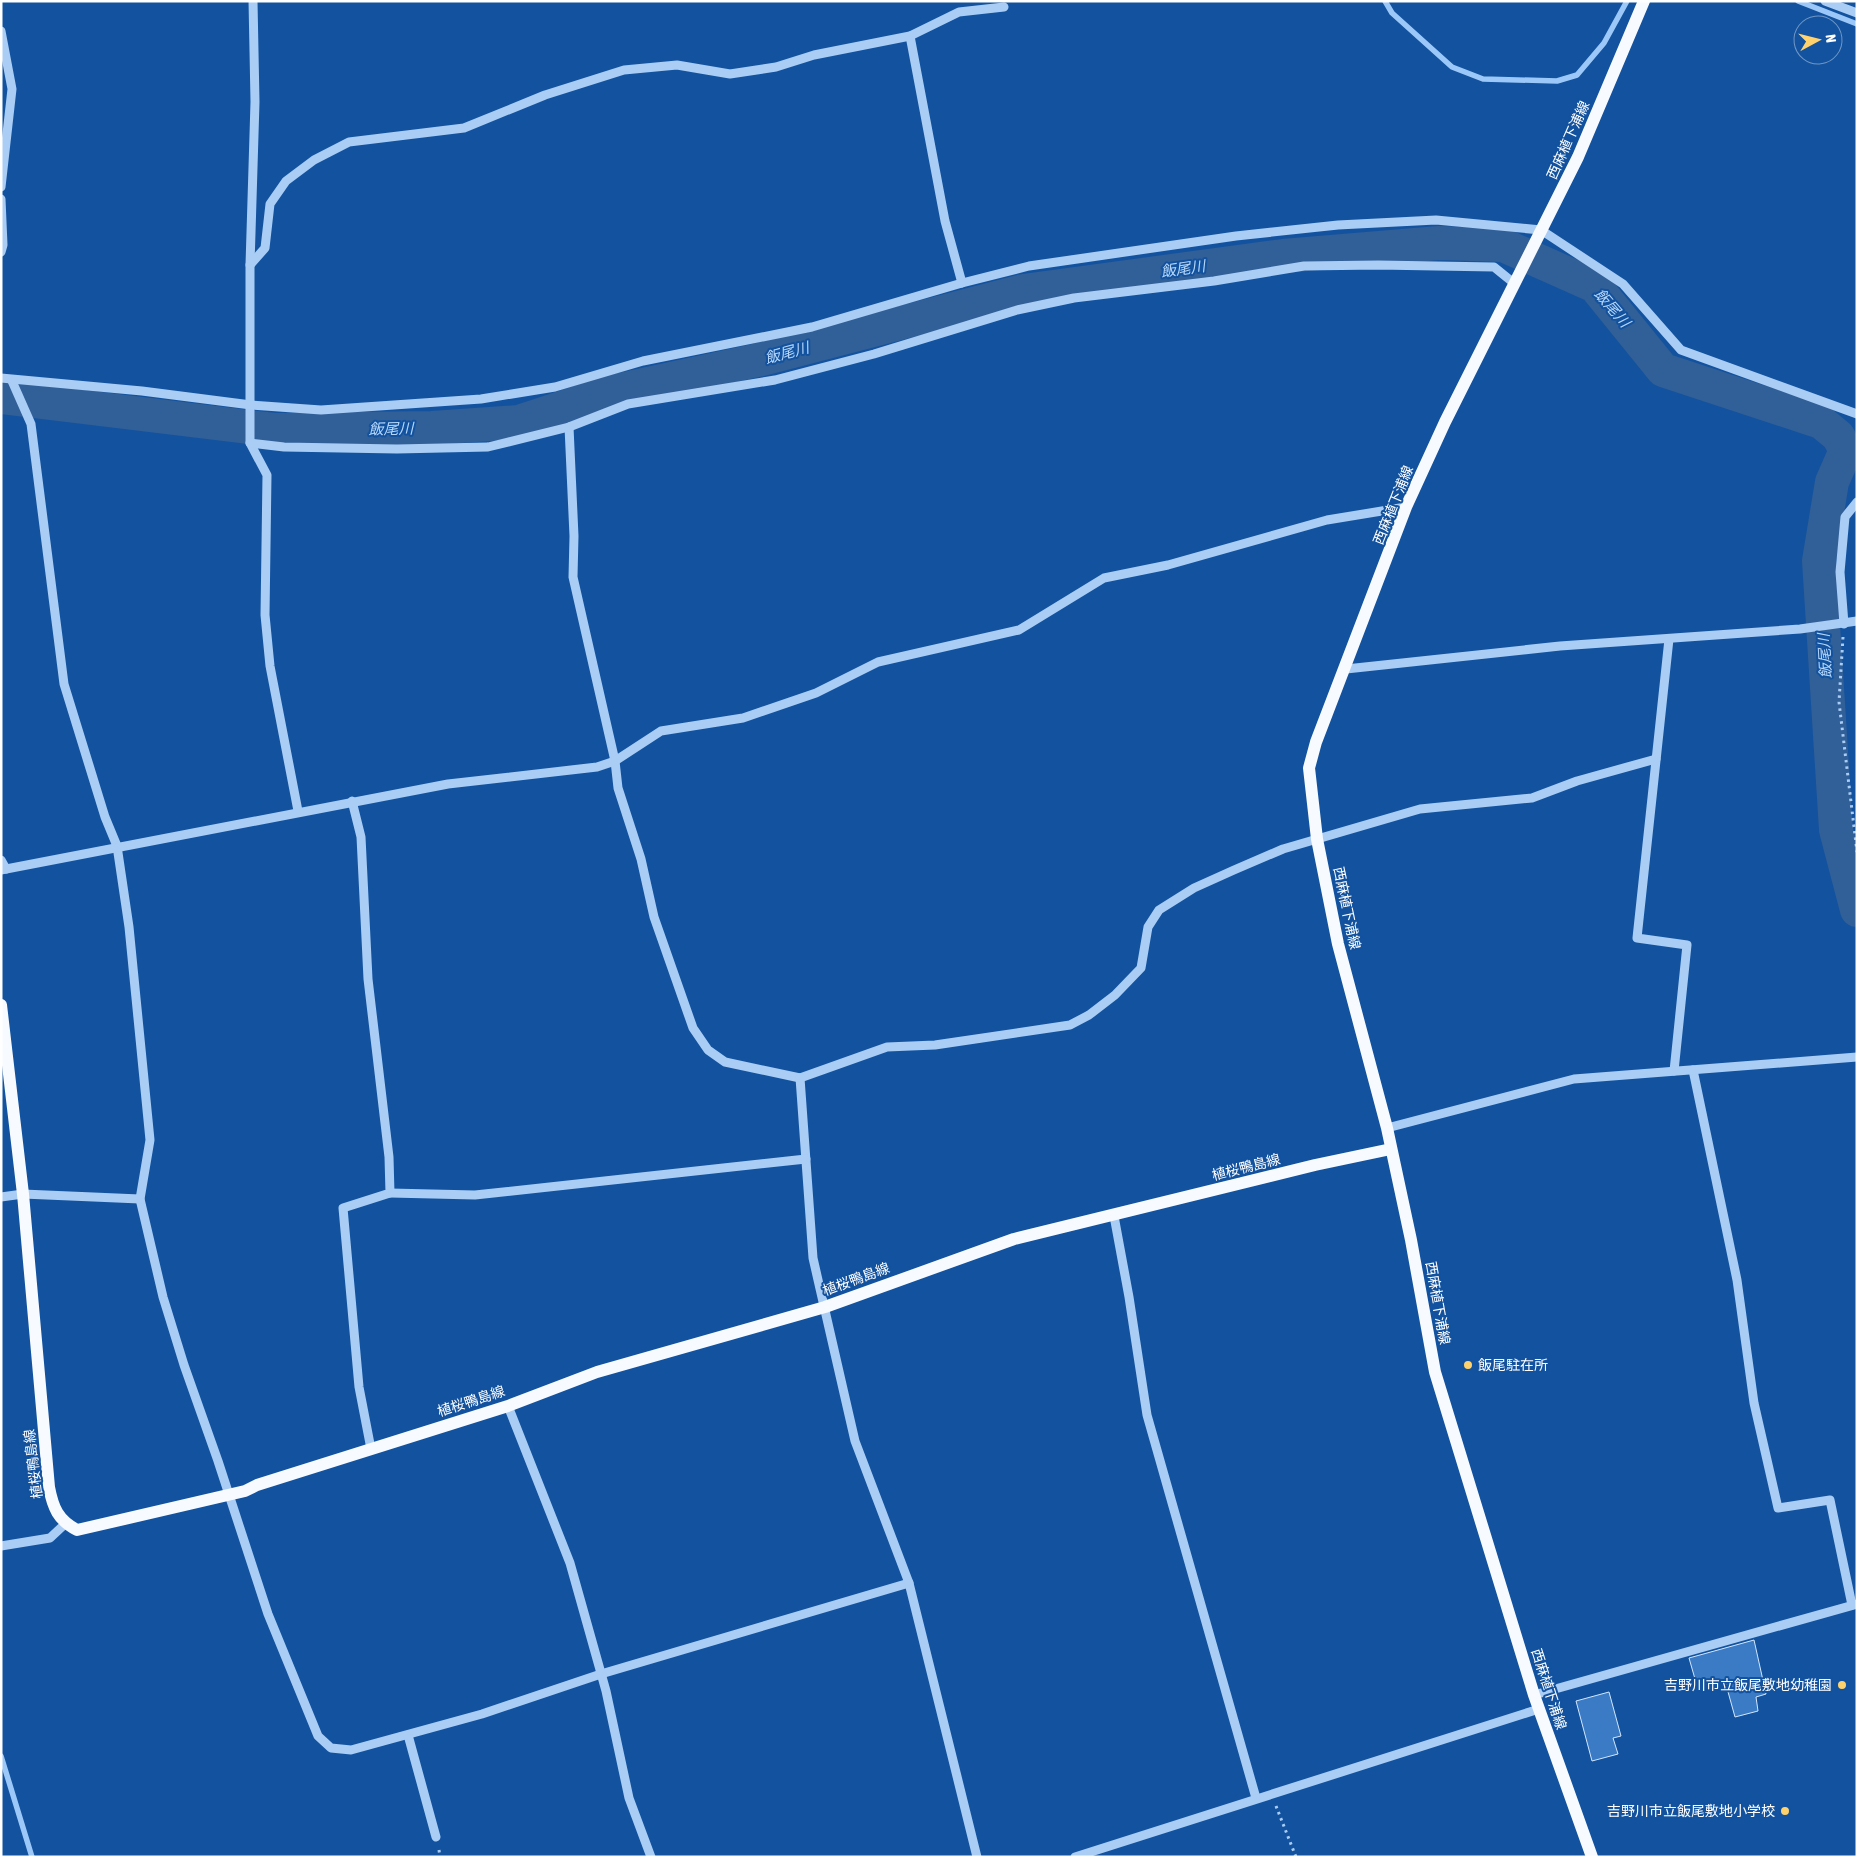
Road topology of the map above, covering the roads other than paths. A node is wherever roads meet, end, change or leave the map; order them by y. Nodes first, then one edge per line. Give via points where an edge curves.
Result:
1 (253, 1) edge
2 (1644, 1) edge
3 (1825, 1) edge
4 (1004, 8) dead end
5 (1857, 13) edge
6 (1, 31) edge
7 (910, 36) junction
8 (1, 187) edge
9 (1, 198) edge
10 (1538, 236) junction
11 (1, 252) edge
12 (250, 265) junction
13 (1517, 280) junction
14 (962, 283) junction
15 (1, 378) edge
16 (12, 381) junction
17 (251, 405) junction
18 (1857, 414) edge
19 (569, 427) junction
20 (250, 443) junction
21 (1857, 502) edge
22 (1406, 508) junction
23 (1857, 621) edge
24 (1844, 624) junction
25 (1669, 639) junction
26 (1346, 669) junction
27 (1656, 759) junction
28 (615, 761) junction
29 (352, 801) junction
30 (298, 811) junction
31 (1317, 839) junction
32 (117, 846) junction
33 (1, 860) edge
34 (4, 870) edge
35 (1, 1005) edge
36 (1857, 1057) edge
37 (1693, 1070) junction
38 (1674, 1071) junction
39 (800, 1078) junction
40 (1386, 1128) junction
41 (1391, 1149) junction
42 (806, 1159) junction
43 (23, 1194) junction
44 (390, 1194) junction
45 (1, 1197) edge
46 (140, 1199) junction
47 (1114, 1216) junction
48 (825, 1307) junction
49 (508, 1406) junction
50 (371, 1449) junction
51 (229, 1495) junction
52 (65, 1524) junction
53 (1, 1546) edge
54 (909, 1583) junction
55 (1855, 1605) edge
56 (601, 1674) junction
57 (1534, 1695) junction
58 (1539, 1708) junction
59 (408, 1735) junction
60 (1256, 1798) junction
61 (436, 1837) dead end
62 (651, 1857) edge
63 (977, 1857) edge
64 (1075, 1857) edge
65 (1592, 1857) edge

1 - 12 street via 255,102
2 - 10 main road, 西麻植下浦線 via 1578,157
3 - 5 street
4 - 7 street via 959,12
6 - 8 street via 12,89
7 - 12 street via 814,55 776,67 730,74 677,65 624,70 545,95 464,128 349,142 314,160 286,181 270,204 265,248
7 - 14 street via 945,221
9 - 11 street
10 - 13 main road, 西麻植下浦線
10 - 14 street via 1436,220 1338,225 1236,236 1029,266
10 - 18 street via 1623,284 1681,350
12 - 17 street
13 - 19 street via 1494,267 1304,266 1074,298 1017,310 874,354 775,380 628,404
13 - 22 main road, 西麻植下浦線
14 - 17 street via 812,327 643,361 555,387 481,399 321,410
15 - 16 street
16 - 17 street via 94,386
16 - 32 street via 31,424 64,684
17 - 20 street
19 - 20 street via 488,447 284,447
19 - 28 street via 573,577
20 - 30 street via 267,475 265,615 270,666
21 - 24 street via 1845,516 1840,572
22 - 26 main road, 西麻植下浦線
22 - 28 street via 1327,520 1168,565 1104,578 1019,630 878,662 816,693 743,718 661,731
23 - 24 street
24 - 25 street
25 - 26 street via 1560,646
25 - 27 street
26 - 31 main road, 西麻植下浦線 via 1316,742 1309,768
27 - 31 street via 1576,781 1532,798 1420,809
27 - 38 street via 1637,938 1688,945
28 - 29 street via 597,767 448,784
28 - 39 street via 618,788 641,859 654,917 693,1028 708,1050 725,1062
29 - 30 street
29 - 44 street via 362,837 368,979 389,1157
30 - 32 street
31 - 39 street via 1283,849 1234,870 1194,888 1159,910 1148,927 1141,968 1096,1010 1070,1025 935,1045 887,1047
31 - 40 main road, 西麻植下浦線 via 1338,944
32 - 34 street
32 - 46 street via 129,927 150,1140
33 - 34 street
35 - 43 main road, 植桜鴨島線
36 - 37 street
37 - 38 street
37 - 55 street via 1737,1280 1754,1403 1778,1508 1830,1500
38 - 40 street via 1574,1079
39 - 42 street
40 - 41 main road, 西麻植下浦線
41 - 47 main road, 植桜鴨島線
41 - 57 main road, 西麻植下浦線 via 1435,1372
42 - 44 street via 474,1195
42 - 48 street via 813,1258
43 - 45 street
43 - 46 street
43 - 52 main road, 植桜鴨島線 via 49,1488 57,1515
44 - 50 street via 343,1208 359,1386
46 - 51 street via 174,1331
47 - 48 main road, 植桜鴨島線 via 1014,1239
47 - 60 street via 1147,1415
48 - 49 main road, 植桜鴨島線 via 596,1372
48 - 54 street via 855,1441
49 - 50 main road, 植桜鴨島線
49 - 56 street via 570,1563
50 - 51 main road, 植桜鴨島線
51 - 52 main road, 植桜鴨島線 via 77,1530
51 - 59 street via 268,1614 318,1736 331,1748 351,1750
52 - 53 street via 50,1538
54 - 56 street
54 - 63 street
55 - 57 street
56 - 59 street
56 - 62 street via 630,1798
57 - 58 main road, 西麻植下浦線
58 - 60 street
58 - 65 main road, 西麻植下浦線
59 - 61 street
60 - 64 street

